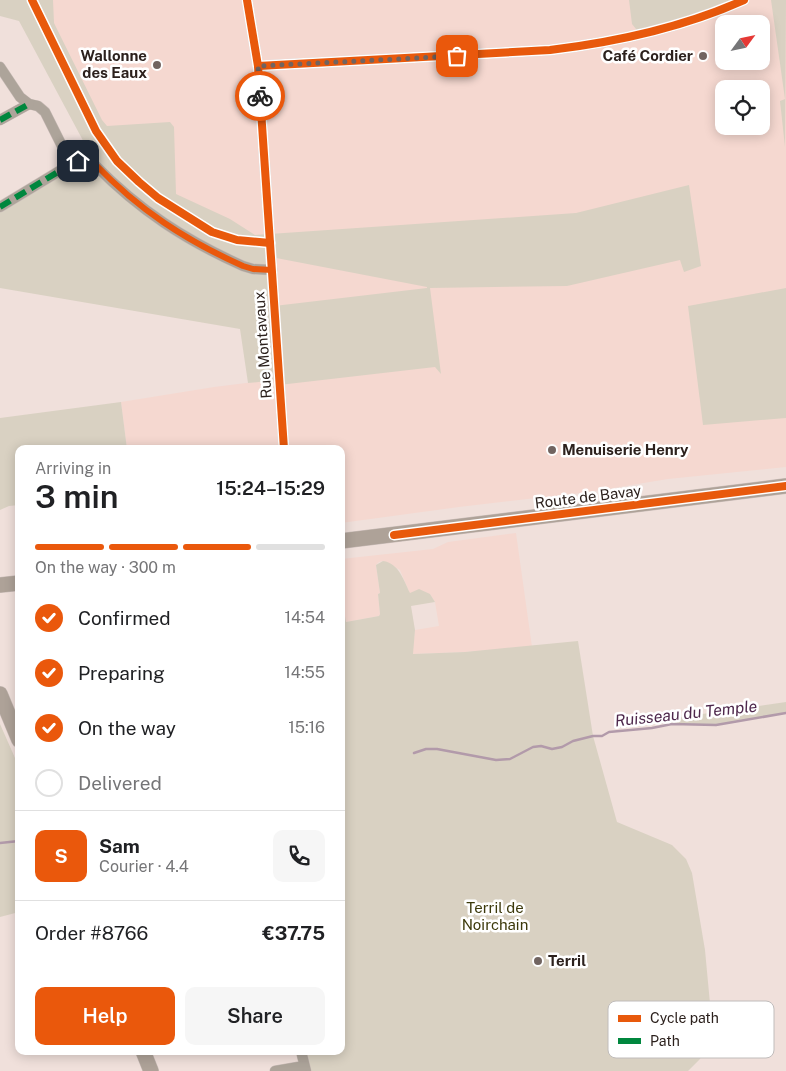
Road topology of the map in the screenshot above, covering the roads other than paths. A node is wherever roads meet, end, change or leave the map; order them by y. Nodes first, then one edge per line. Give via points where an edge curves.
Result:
1 (247, 0) edge
2 (744, 0) edge
3 (258, 66) junction
4 (0, 67) edge
5 (29, 104) junction
6 (0, 120) edge
7 (71, 164) junction
8 (0, 207) edge
9 (272, 270) junction
10 (284, 445) edge
11 (786, 486) edge
12 (345, 541) edge
13 (15, 583) edge
14 (0, 585) edge
15 (0, 694) edge
16 (15, 730) edge
17 (145, 1055) edge
18 (302, 1055) edge
19 (305, 1069) edge
20 (151, 1071) edge
21 (275, 1071) edge

1 - 3 street, Rue Montavaux
2 - 3 street via 665,28 567,48
3 - 9 street, Rue Montavaux
4 - 5 street via 20,97
5 - 6 street
5 - 7 street via 45,112
7 - 8 street
7 - 9 street via 88,160 158,220 243,266
9 - 10 street, Rue Montavaux
11 - 12 main road, Route de Bavay
13 - 14 main road
15 - 16 main road
17 - 20 main road
18 - 19 street
19 - 21 street

